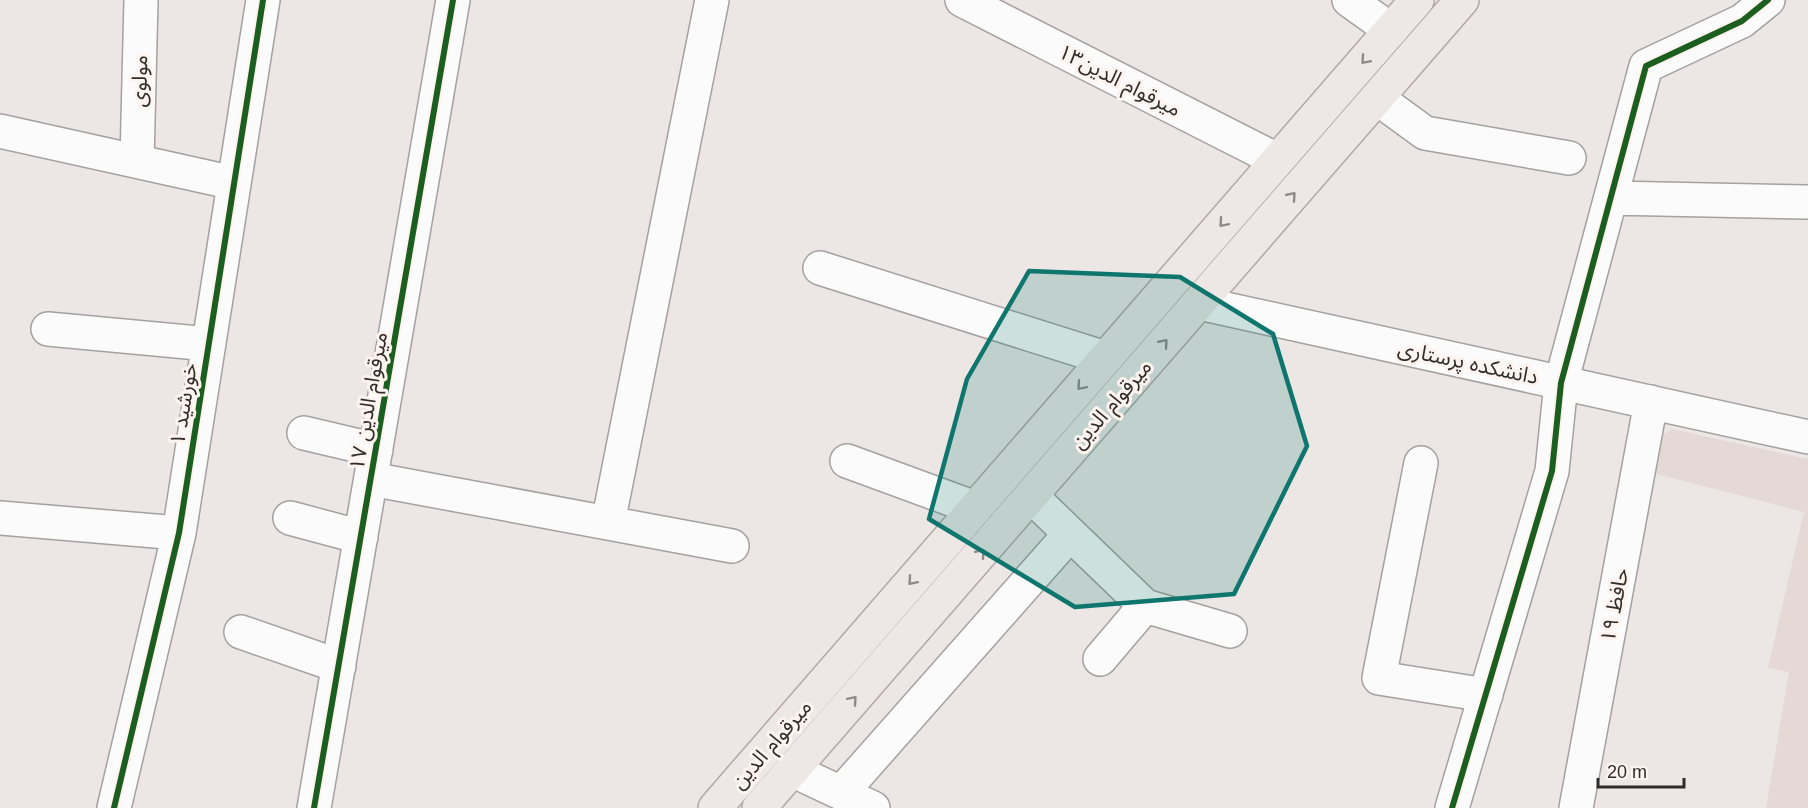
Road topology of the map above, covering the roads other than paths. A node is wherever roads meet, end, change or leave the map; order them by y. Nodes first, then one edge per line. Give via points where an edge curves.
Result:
1 (141, 0) edge
2 (262, 0) edge
3 (453, 0) edge
4 (712, 0) edge
5 (963, 0) edge
6 (1349, 0) edge
7 (1417, 0) edge
8 (1462, 0) edge
9 (1768, 0) edge
10 (1391, 30) junction
11 (1377, 98) junction
12 (0, 131) edge
13 (1569, 158) dead end
14 (1277, 160) junction
15 (137, 161) junction
16 (234, 183) junction
17 (1611, 198) junction
18 (1808, 202) edge
19 (820, 268) dead end
20 (1199, 303) junction
21 (48, 329) dead end
22 (209, 344) junction
23 (1106, 358) junction
24 (1561, 383) junction
25 (1651, 402) junction
26 (304, 434) dead end
27 (1808, 437) edge
28 (847, 461) dead end
29 (1421, 463) dead end
30 (374, 465) junction
31 (1031, 496) junction
32 (975, 508) junction
33 (0, 518) edge
34 (290, 518) dead end
35 (608, 523) junction
36 (179, 533) junction
37 (1070, 534) junction
38 (361, 537) junction
39 (732, 546) dead end
40 (1145, 606) junction
41 (1230, 631) dead end
42 (241, 632) dead end
43 (1101, 659) dead end
44 (339, 666) junction
45 (1486, 695) junction
46 (804, 705) junction
47 (829, 728) junction
48 (751, 767) junction
49 (775, 790) edge
50 (842, 794) junction
51 (114, 808) edge
52 (314, 808) edge
53 (715, 808) edge
54 (873, 808) edge
55 (1452, 808) edge
56 (1576, 808) edge

1 - 15 street, مولوی
2 - 16 street, خورشید ۱
3 - 30 street, میرقوام الدین ۱۷
4 - 35 street
5 - 14 street, میرقوام الدین۱۳
6 - 10 street
7 - 10 main road, میرقوام الدین
8 - 11 main road, میرقوام الدین
9 - 17 street via 1742,21 1646,66
10 -> 14 main road, میرقوام الدین
11 - 13 street via 1425,133
20 -> 11 main road, میرقوام الدین
12 - 15 street
14 -> 23 main road, میرقوام الدین
15 - 16 street
16 - 22 street, خورشید ۱
17 - 18 street
17 - 24 street
19 - 23 street
20 - 24 street, دانشکده پرستاری
31 -> 20 main road, میرقوام الدین
21 - 22 street
22 - 36 street, خورشید ۱
23 -> 32 main road, میرقوام الدین
24 - 25 street, دانشکده پرستاری
24 - 45 street via 1552,471
25 - 27 street, دانشکده پرستاری
25 - 56 street, حافظ ۱۹
26 - 30 street
28 - 32 street
29 - 45 street via 1379,678
30 - 35 street
30 - 38 street, میرقوام الدین ۱۷
31 - 37 street
47 -> 31 main road, میرقوام الدین
32 -> 46 main road, میرقوام الدین
33 - 36 street
34 - 38 street
35 - 39 street
36 - 51 street, خورشید ۱
37 - 40 street
37 - 50 street
38 - 44 street, میرقوام الدین ۱۷
40 - 41 street
40 - 43 street
42 - 44 street
44 - 52 street, میرقوام الدین ۱۷
45 - 55 street
46 - 47 main road via 808,717
46 - 48 main road, میرقوام الدین
47 - 49 main road, میرقوام الدین
48 - 49 main road via 763,769 772,778
48 - 53 main road, میرقوام الدین
49 - 50 street
50 - 54 street

